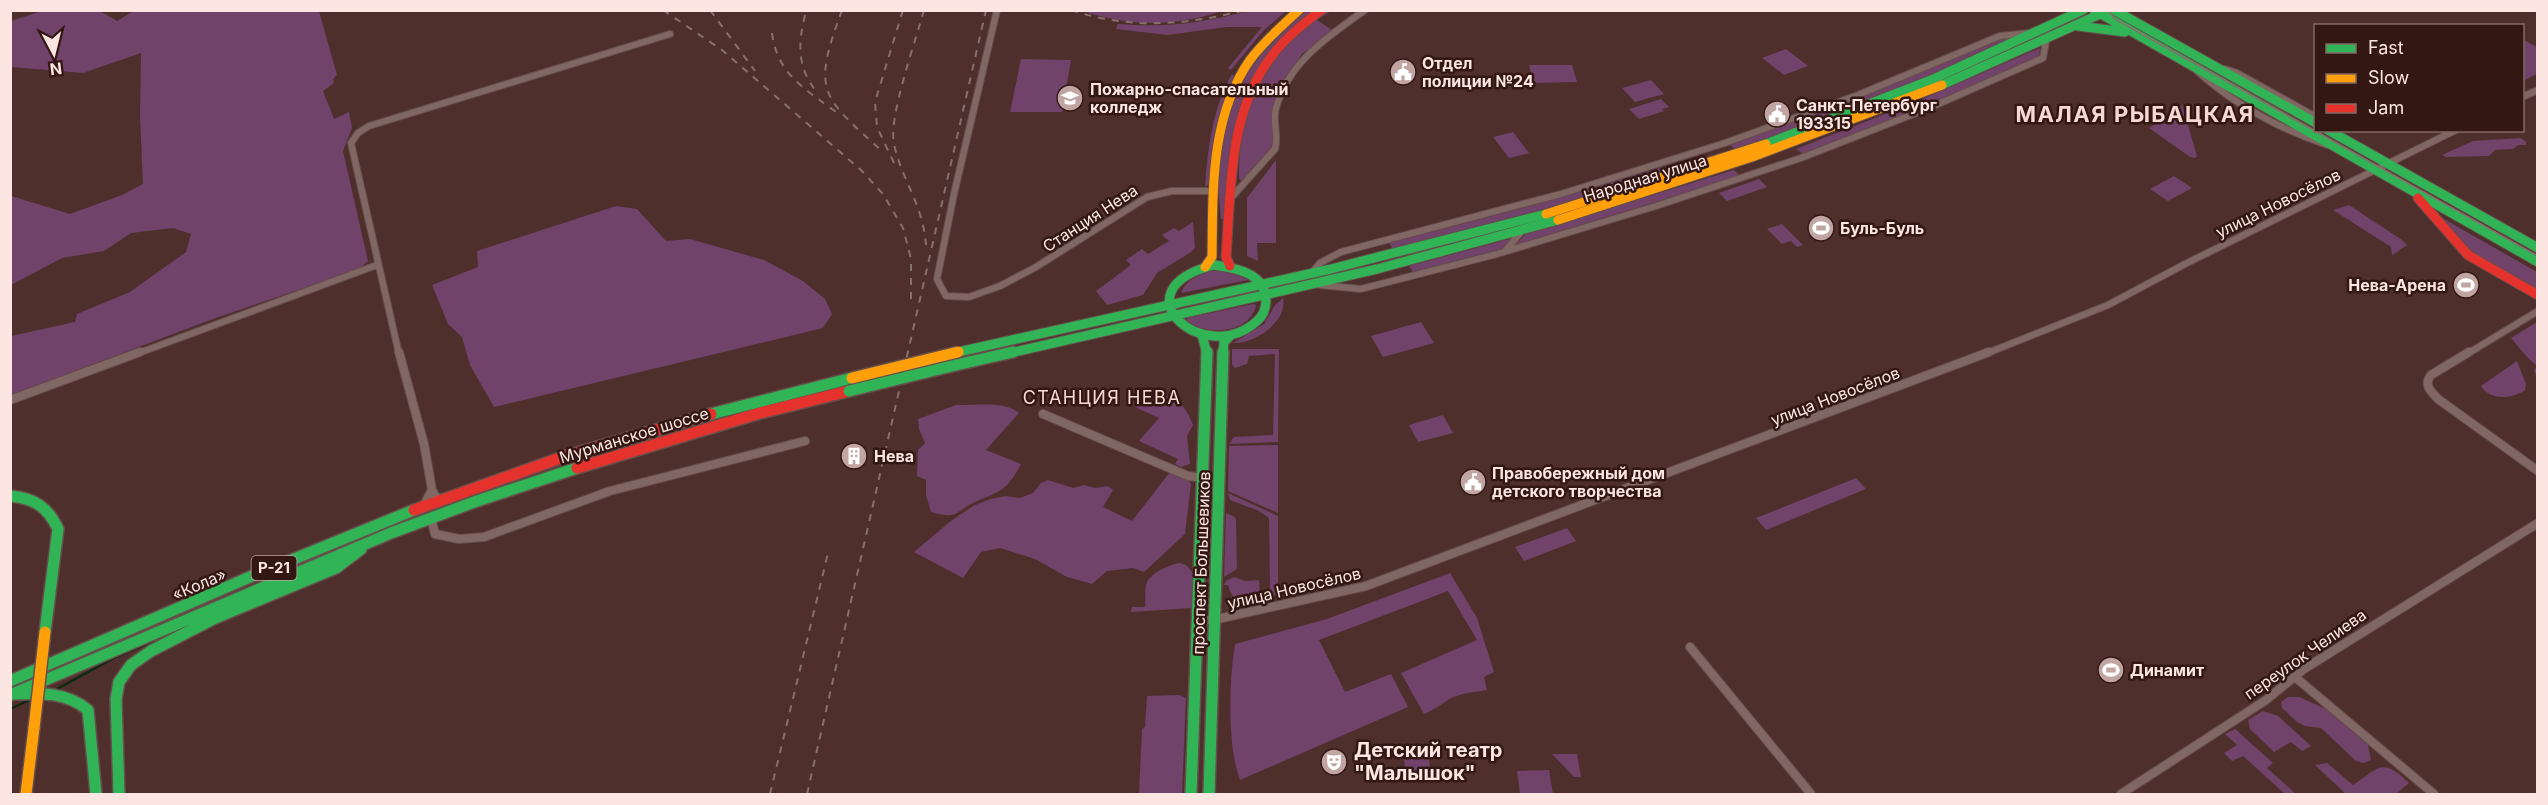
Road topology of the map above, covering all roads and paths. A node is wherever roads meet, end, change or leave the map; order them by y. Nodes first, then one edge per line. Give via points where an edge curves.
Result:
1 (997, 10) edge
2 (1299, 10) edge
3 (1321, 10) edge
4 (1365, 10) edge
5 (2083, 10) edge
6 (2114, 10) edge
7 (2134, 10) edge
8 (2101, 12) edge
9 (2064, 15) edge
10 (2078, 26) junction
11 (2143, 27) junction
12 (2132, 33) junction
13 (670, 34) dead end
14 (2043, 37) junction
15 (2211, 65) junction
16 (2538, 90) edge
17 (2524, 97) edge
18 (2314, 116) edge
19 (2314, 122) edge
20 (2332, 132) edge
21 (2338, 132) edge
22 (2452, 132) edge
23 (2344, 139) junction
24 (2388, 164) junction
25 (2374, 170) junction
26 (1215, 191) junction
27 (2412, 191) junction
28 (1230, 199) junction
29 (1522, 231) junction
30 (2538, 248) edge
31 (1505, 252) junction
32 (2538, 262) edge
33 (377, 265) junction
34 (1230, 266) junction
35 (1205, 267) junction
36 (1312, 279) junction
37 (1265, 289) junction
38 (2538, 296) edge
39 (1170, 310) junction
40 (2538, 311) edge
41 (1202, 335) junction
42 (1231, 335) junction
43 (10, 400) edge
44 (1043, 414) dead end
45 (805, 441) dead end
46 (2538, 471) edge
47 (1204, 478) junction
48 (432, 490) junction
49 (10, 496) edge
50 (438, 501) junction
51 (421, 508) junction
52 (431, 518) junction
53 (2538, 523) edge
54 (371, 542) junction
55 (1198, 620) junction
56 (1214, 620) junction
57 (1690, 647) dead end
58 (2295, 677) junction
59 (10, 681) edge
60 (11, 694) edge
61 (26, 795) edge
62 (96, 795) edge
63 (119, 795) edge
64 (1191, 795) edge
65 (1209, 795) edge
66 (1811, 795) edge
67 (2121, 795) edge
68 (2434, 795) edge

1 - 26 street, Станция Нева via 954,194 938,287 943,294 957,297 1020,278 1148,196
2 - 26 main road via 1260,46 1240,73 1218,130
3 - 28 main road via 1280,46 1248,96 1236,136
4 - 28 street via 1309,51 1287,82 1276,109 1275,149
5 - 9 main road, Народная улица
6 - 11 main road
7 - 11 main road
8 - 10 main road, Народная улица
8 - 12 main road
9 - 14 main road, Народная улица
10 - 12 main road
10 - 14 main road, Народная улица
11 - 15 main road
12 - 25 main road
13 - 33 street via 369,126 358,133 351,143
14 - 29 main road, Народная улица via 1902,103 1798,143
14 - 31 street via 2043,58 1895,122 1718,186
14 - 36 main road, Народная улица via 1736,154 1520,221
15 - 18 street via 2237,73
15 - 19 main road
16 - 17 street
20 - 23 main road
21 - 23 street
22 - 24 street, улица Новосёлов
23 - 24 main road
24 - 25 street, улица Новосёлов
24 - 30 main road
25 - 27 main road
25 - 56 street, улица Новосёлов via 2108,305 1966,361 1366,586
26 - 35 main road via 1212,257
27 - 32 main road
27 - 38 main road via 2468,255
28 - 34 main road via 1226,256
29 - 31 street
29 - 36 main road, Народная улица
31 - 36 street via 1360,289
33 - 43 street
33 - 48 street via 426,447
34 - 35 main road
34 - 37 main road via 1252,274
35 - 39 main road via 1178,280 1173,287
36 - 37 main road, Народная улица
37 - 39 main road, Народная улица
37 - 42 main road via 1267,306 1258,322
39 - 41 main road via 1186,329
39 - 50 main road, Мурманское шоссе, bridge via 958,352 764,398 622,438
39 - 52 main road, Мурманское шоссе, bridge via 748,417 545,477
40 - 46 street via 2427,380 2438,399
41 - 42 main road
41 - 47 main road, проспект Большевиков via 1207,347
42 - 56 main road, проспект Большевиков via 1222,347
44 - 47 street via 1188,476
45 - 52 street via 592,496 484,537 444,538 435,534
47 - 55 main road, проспект Большевиков
48 - 50 street
48 - 51 street
49 - 61 main road, bridge via 37,500 54,518 58,529
50 - 51 main road, «Кола» / Р-21
51 - 59 main road, «Кола» / Р-21
52 - 54 main road, «Кола» / Р-21
53 - 58 street, переулок Челиева
54 - 60 main road, «Кола» / Р-21
54 - 63 main road via 336,568 213,619 131,665 119,682 116,699
55 - 56 street, улица Новосёлов
55 - 64 main road, проспект Большевиков
56 - 65 main road, проспект Большевиков
57 - 66 street
58 - 67 street, переулок Челиева
58 - 68 street
60 - 62 main road via 61,692 81,701 88,710

